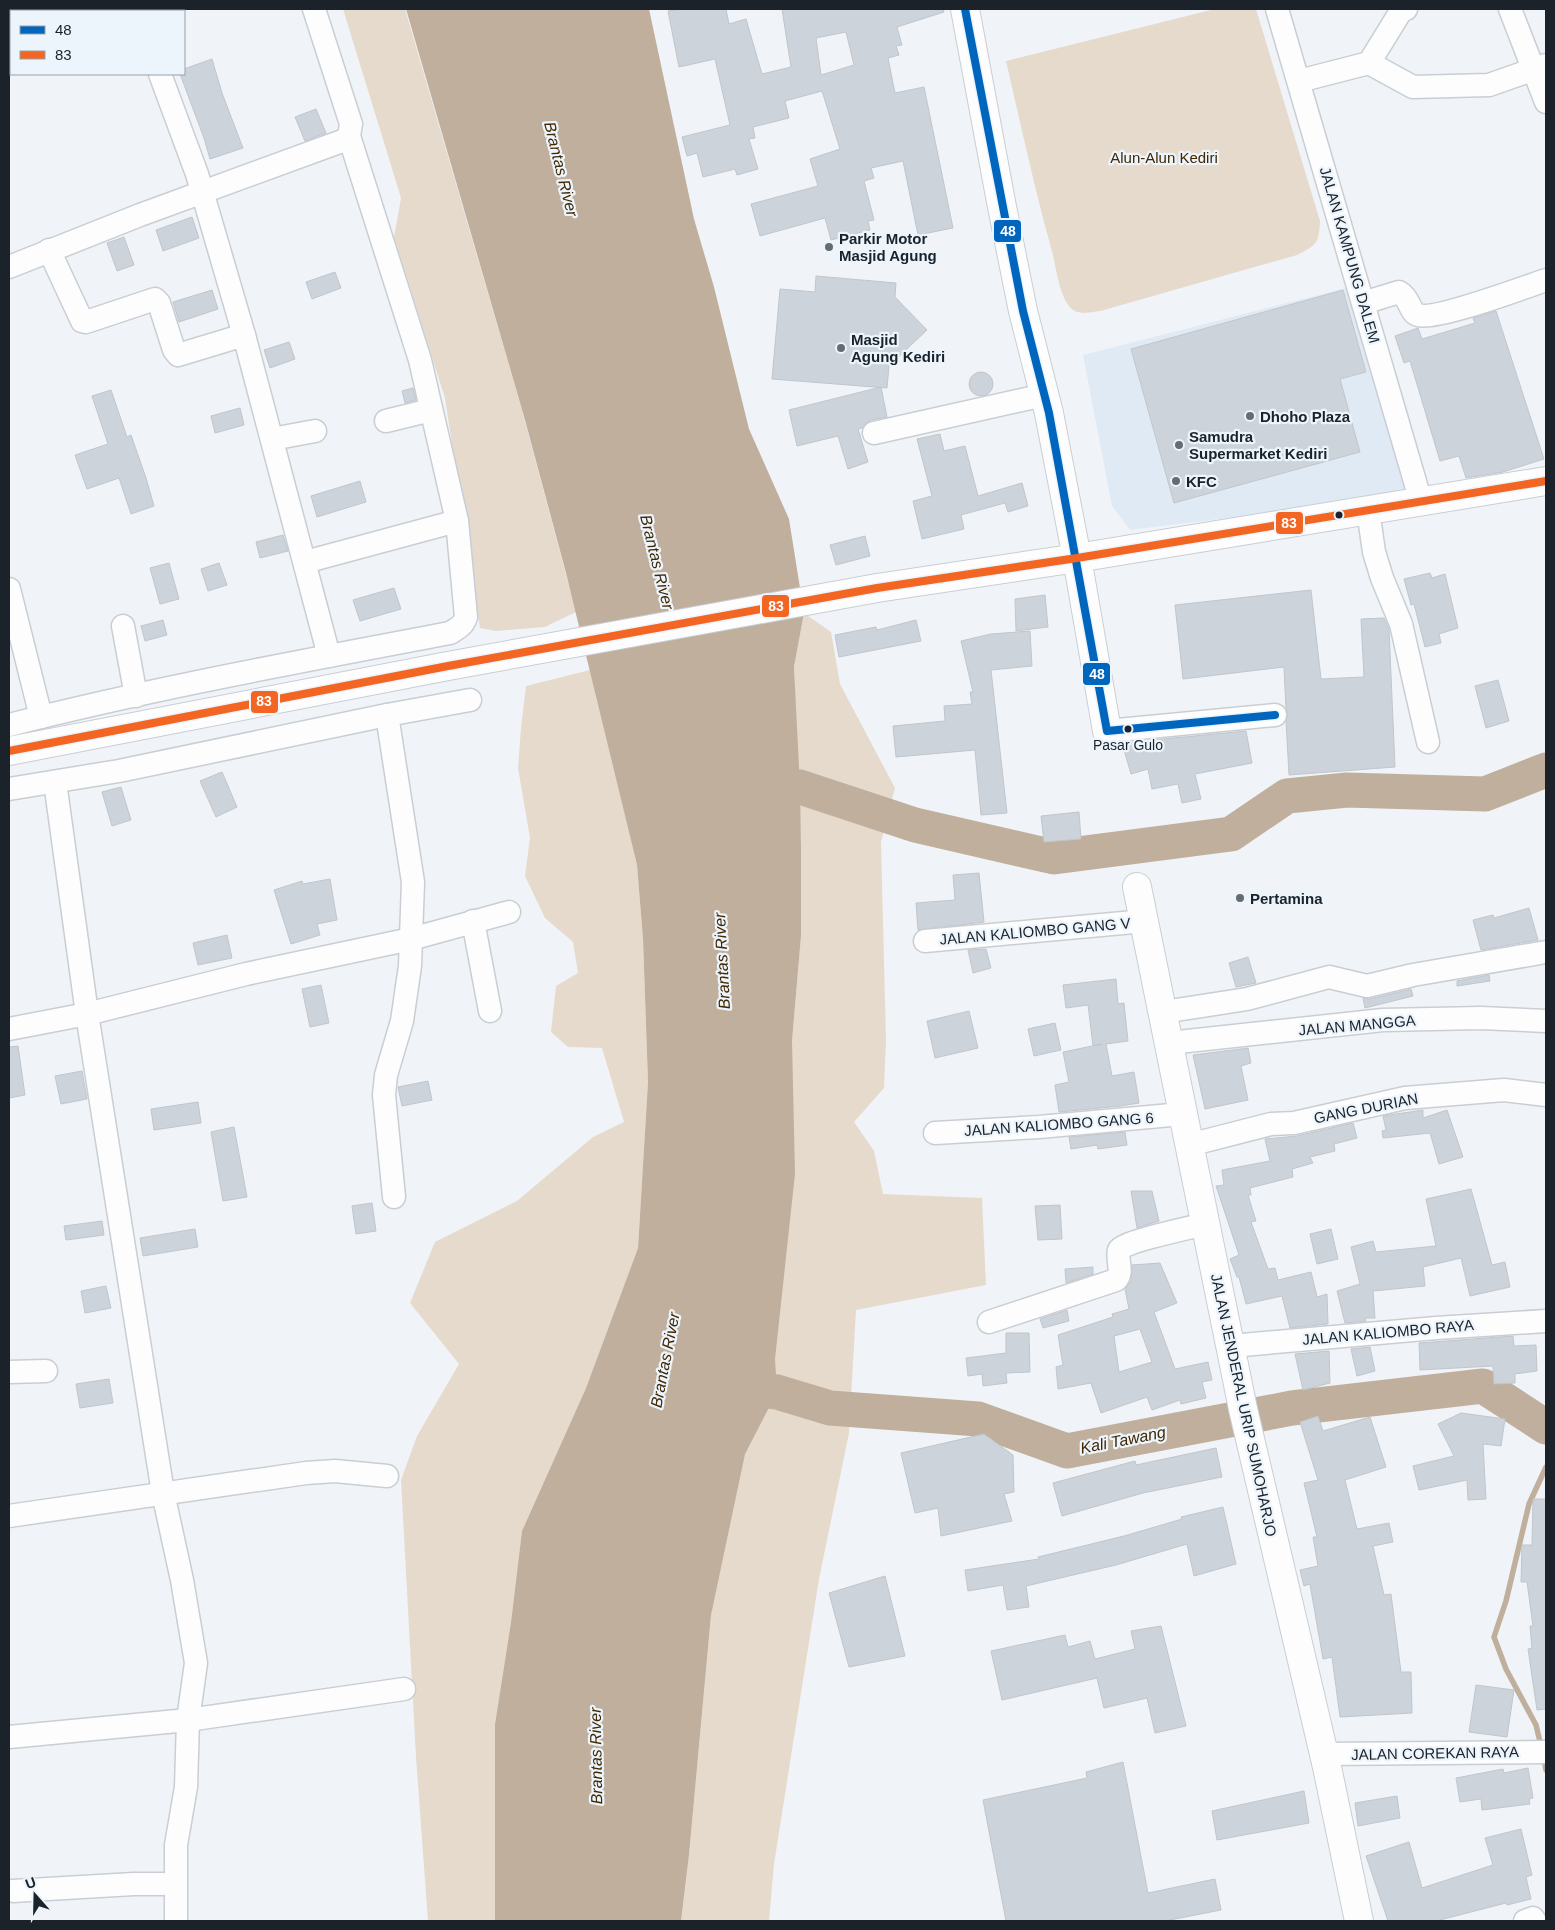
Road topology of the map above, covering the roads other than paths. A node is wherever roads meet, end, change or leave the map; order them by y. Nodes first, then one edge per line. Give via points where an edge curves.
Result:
1 (314, 9) edge
2 (968, 9) edge
3 (1276, 9) edge
4 (1406, 9) edge
5 (1510, 9) edge
6 (1370, 63) junction
7 (1540, 67) edge
8 (160, 75) edge
9 (1299, 81) junction
10 (1546, 102) edge
11 (349, 136) junction
12 (202, 192) junction
13 (49, 250) junction
14 (9, 266) edge
15 (1546, 280) edge
16 (1363, 303) junction
17 (244, 335) junction
18 (1044, 395) junction
19 (431, 410) junction
20 (386, 421) dead end
21 (315, 431) dead end
22 (874, 434) dead end
23 (272, 439) junction
24 (1546, 481) edge
25 (1421, 502) junction
26 (1368, 510) junction
27 (457, 521) junction
28 (1076, 558) junction
29 (305, 562) junction
30 (9, 589) edge
31 (123, 626) dead end
32 (330, 656) junction
33 (136, 696) junction
34 (470, 700) dead end
35 (387, 715) junction
36 (1275, 715) dead end
37 (40, 717) junction
38 (9, 725) edge
39 (1107, 731) joint
40 (1428, 742) dead end
41 (9, 751) edge
42 (54, 782) junction
43 (9, 789) edge
44 (1137, 887) dead end
45 (509, 912) dead end
46 (474, 920) junction
47 (1145, 922) junction
48 (411, 939) junction
49 (925, 941) dead end
50 (1546, 952) edge
51 (490, 1011) dead end
52 (1163, 1012) junction
53 (87, 1014) junction
54 (1546, 1021) edge
55 (9, 1029) edge
56 (1169, 1043) junction
57 (1546, 1095) edge
58 (1182, 1114) junction
59 (935, 1133) dead end
60 (1189, 1146) junction
61 (394, 1196) dead end
62 (1205, 1224) junction
63 (1546, 1321) edge
64 (989, 1322) dead end
65 (1231, 1346) junction
66 (46, 1370) dead end
67 (9, 1372) edge
68 (387, 1476) dead end
69 (163, 1493) junction
70 (9, 1516) edge
71 (404, 1688) dead end
72 (188, 1720) junction
73 (9, 1738) edge
74 (1542, 1752) edge
75 (1324, 1754) junction
76 (175, 1884) junction
77 (13, 1891) dead end
78 (176, 1921) edge
79 (1359, 1921) edge
80 (1525, 1921) edge
81 (1535, 1921) edge

1 - 11 street via 350,124
2 - 18 main road via 1023,311
3 - 9 street, JALAN KAMPUNG DALEM
4 - 6 street via 1401,11
5 - 7 street
6 - 7 street via 1413,86 1489,85
6 - 9 street
7 - 10 street
8 - 12 street
9 - 16 street, JALAN KAMPUNG DALEM
11 - 12 street
11 - 19 street via 420,360
12 - 13 street
12 - 17 street
13 - 14 street
13 - 17 street via 82,321 155,299 160,303 178,355
15 - 16 street via 1468,306 1429,315 1414,313 1406,296 1399,292
16 - 25 street, JALAN KAMPUNG DALEM
17 - 23 street
18 - 22 street
18 - 28 main road
19 - 20 street
19 - 27 street
21 - 23 street
23 - 29 street
24 - 25 main road
25 - 26 main road
26 - 28 main road
26 - 40 street via 1374,552 1401,624
27 - 29 street
27 - 32 street via 466,616 461,626 450,633
28 - 39 main road
28 - 41 main road via 877,588 448,666
29 - 32 street
30 - 37 street
31 - 33 street
32 - 33 street
33 - 37 street
34 - 35 street
35 - 42 street
35 - 48 street via 413,882
36 - 39 street
37 - 38 street
42 - 43 street
42 - 53 street
44 - 47 main road, JALAN JENDERAL URIP SUMOHARJO
45 - 46 street
46 - 48 street
46 - 51 street
47 - 49 street, JALAN KALIOMBO GANG V
47 - 52 main road, JALAN JENDERAL URIP SUMOHARJO
48 - 53 street via 246,974
48 - 61 street via 402,1021 386,1075 384,1095
50 - 52 street via 1367,986 1329,977 1247,999
52 - 56 main road, JALAN JENDERAL URIP SUMOHARJO
53 - 55 street
53 - 69 street
54 - 56 street, JALAN MANGGA via 1481,1018 1383,1020
56 - 58 main road, JALAN JENDERAL URIP SUMOHARJO
57 - 60 street, GANG DURIAN via 1504,1090 1405,1098 1294,1123 1271,1124
58 - 59 street, JALAN KALIOMBO GANG 6
58 - 60 main road, JALAN JENDERAL URIP SUMOHARJO
60 - 62 main road, JALAN JENDERAL URIP SUMOHARJO
62 - 64 street via 1122,1246 1120,1274 1116,1280
62 - 65 main road, JALAN JENDERAL URIP SUMOHARJO
63 - 65 street, JALAN KALIOMBO RAYA
65 - 75 main road, JALAN JENDERAL URIP SUMOHARJO
66 - 67 street
68 - 69 street via 306,1472
69 - 70 street
69 - 72 street via 196,1663
71 - 72 street
72 - 73 street
72 - 76 street via 186,1786 176,1845
74 - 75 street, JALAN COREKAN RAYA
75 - 79 main road, JALAN JENDERAL URIP SUMOHARJO
76 - 77 street
76 - 78 street
80 - 81 street via 1534,1918

